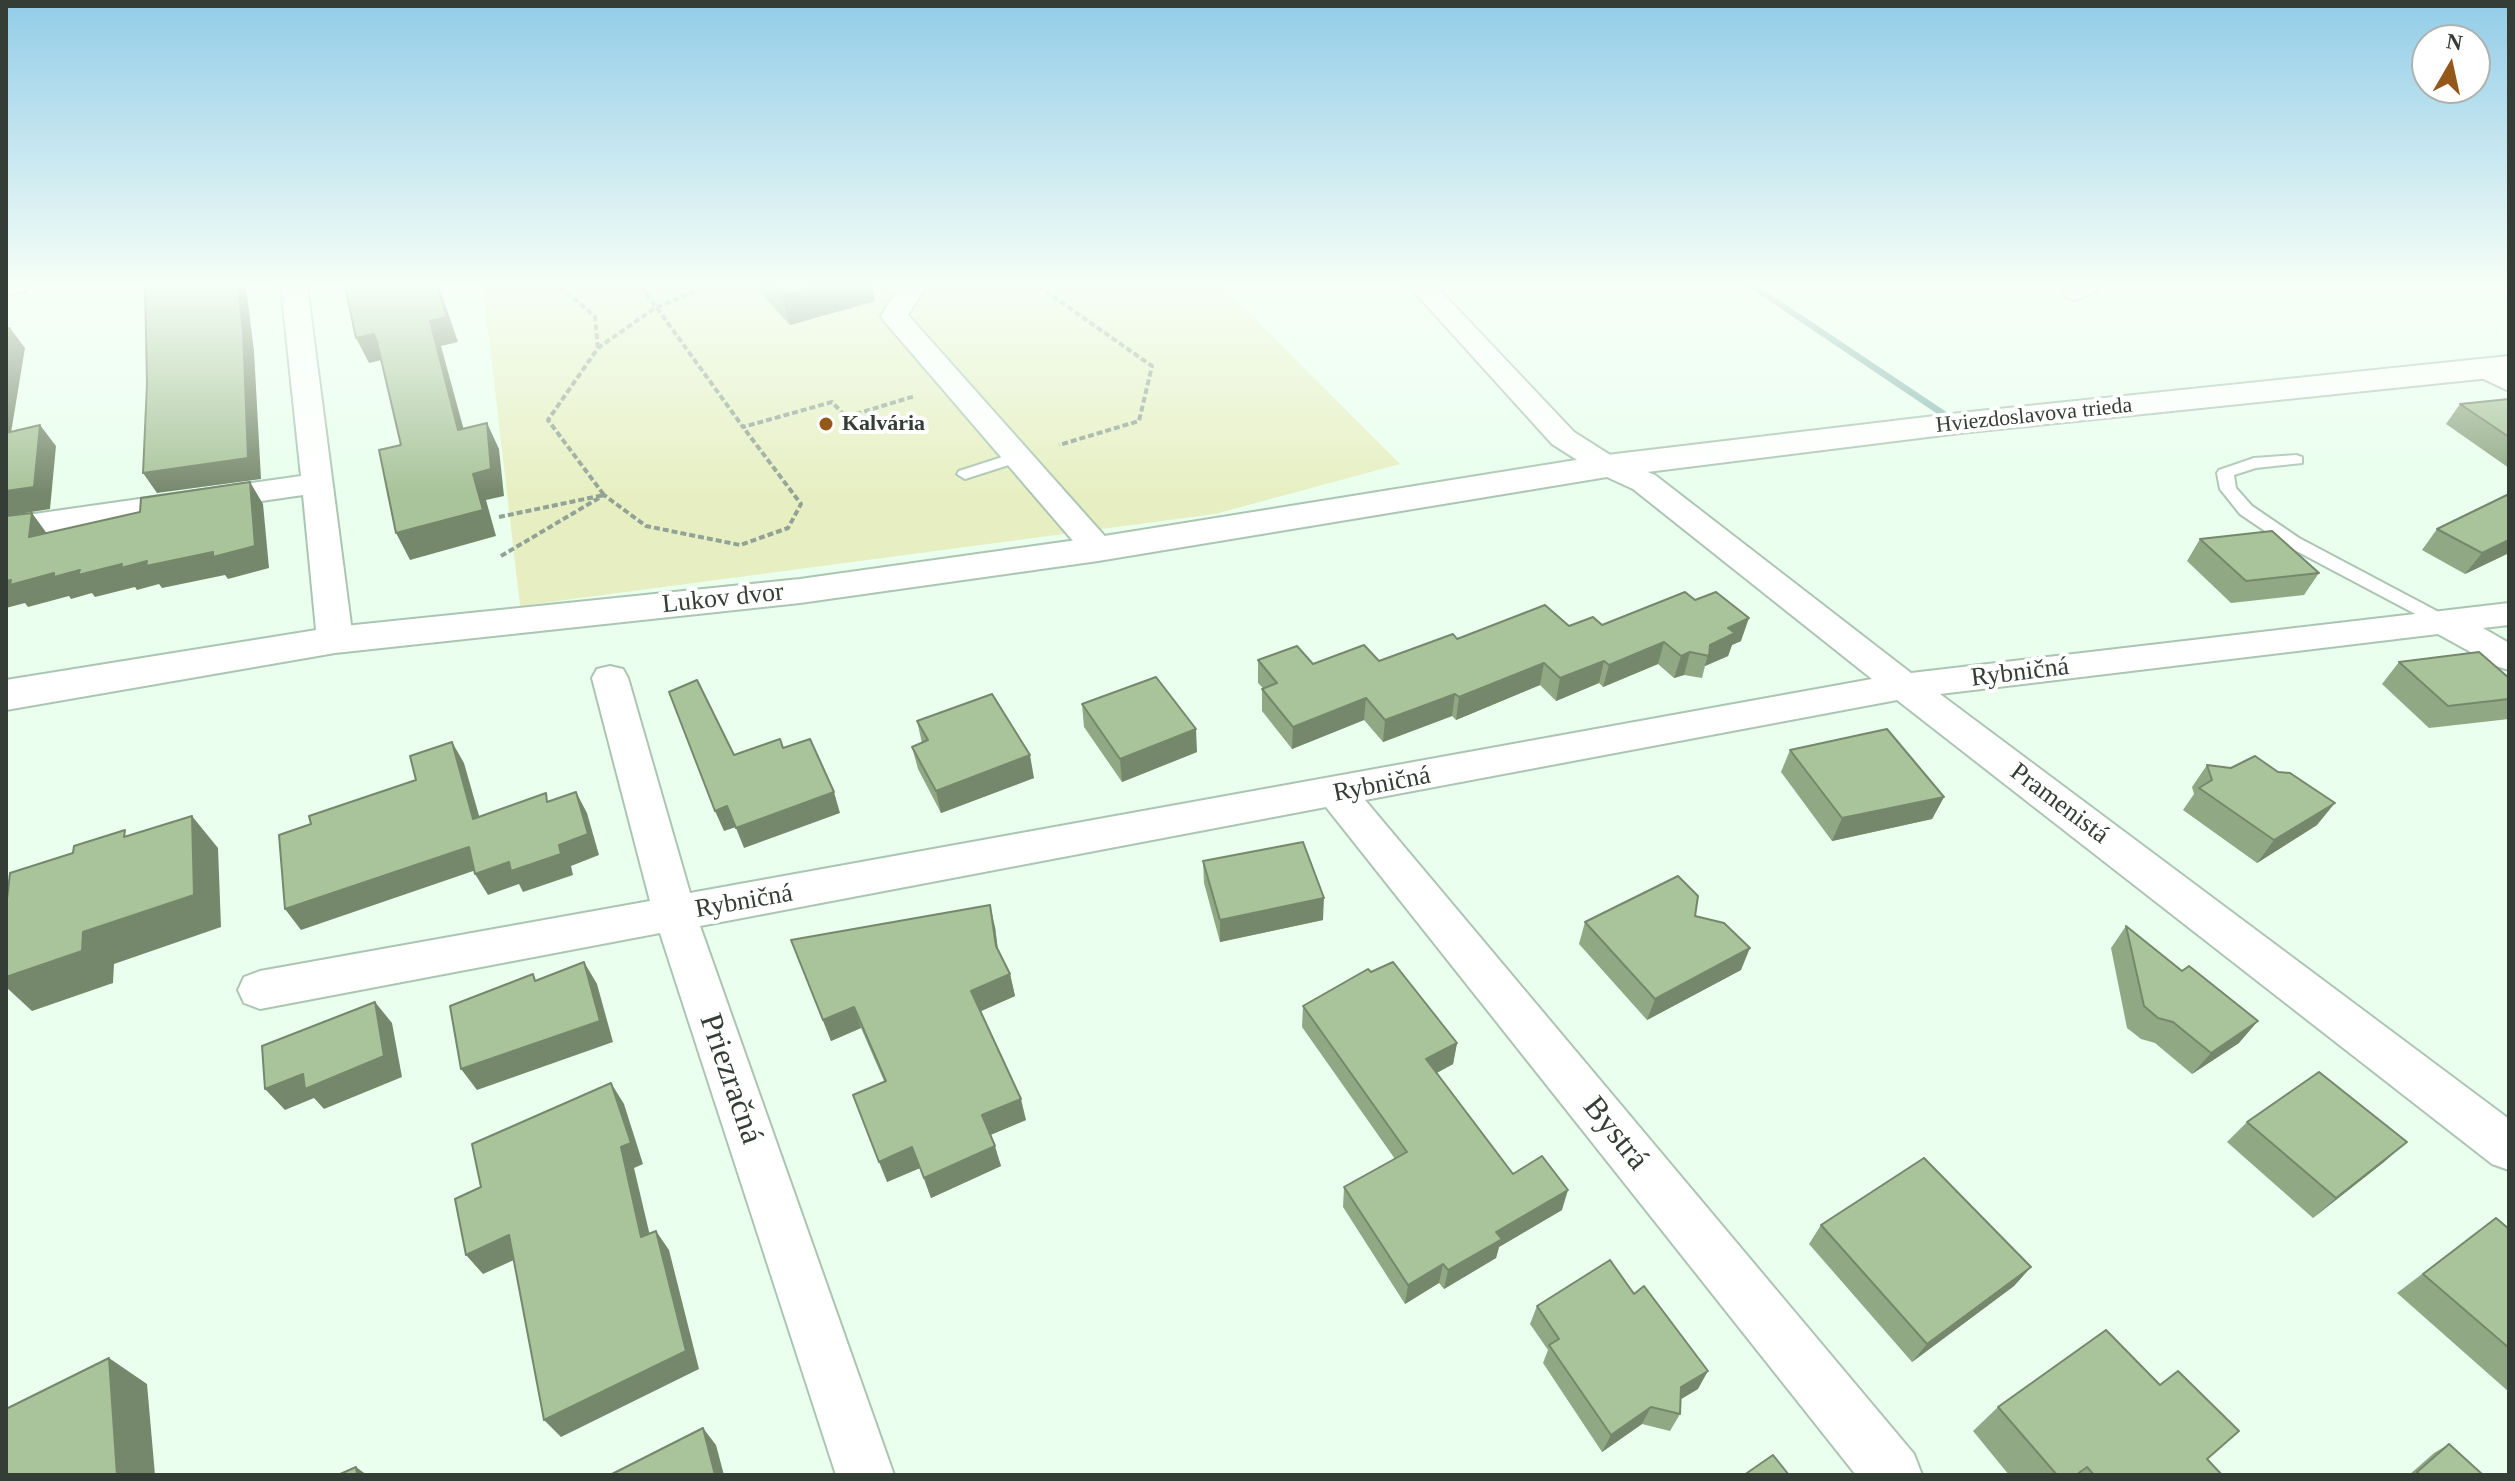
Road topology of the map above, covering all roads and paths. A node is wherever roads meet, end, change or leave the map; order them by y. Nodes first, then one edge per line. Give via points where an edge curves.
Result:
1 (302, 355) edge
2 (593, 355) edge
3 (690, 355) edge
4 (929, 355) edge
5 (1136, 355) edge
6 (1486, 355) edge
7 (2501, 373) edge
8 (955, 385) junction
9 (743, 427) junction
10 (1018, 457) junction
11 (2296, 460) dead end
12 (1607, 466) junction
13 (965, 474) dead end
14 (318, 483) junction
15 (604, 495) junction
16 (499, 517) dead end
17 (6, 528) edge
18 (1098, 549) junction
19 (501, 556) dead end
20 (2509, 614) edge
21 (2444, 622) junction
22 (335, 640) junction
23 (2509, 658) edge
24 (610, 678) dead end
25 (1904, 686) junction
26 (6, 695) edge
27 (1337, 793) junction
28 (675, 915) junction
29 (260, 990) dead end
30 (2509, 1148) edge
31 (865, 1475) edge
32 (1893, 1475) edge

1 - 14 street
2 - 15 path via 548,420
3 - 9 path
4 - 8 street
5 - 10 path via 1152,366 1139,421
6 - 12 street, Pramenistá via 1563,438
7 - 12 street, Hviezdoslavova trieda via 1960,423
8 - 9 path via 846,417 832,402
8 - 10 street
9 - 15 path via 801,504 788,528 740,545 646,526
10 - 13 lane
10 - 18 street
11 - 21 lane via 2254,463 2225,473 2228,489 2246,510 2293,542
12 - 18 street, Hviezdoslavova trieda
12 - 25 street, Pramenistá via 1644,482
14 - 17 street
14 - 22 street
15 - 16 path
15 - 19 path
18 - 22 street, Lukov dvor via 800,591
20 - 21 street, Rybničná
21 - 23 street
21 - 25 street, Rybničná
22 - 26 street, Lukov dvor
24 - 28 street, Priezračná
25 - 27 street, Rybničná
25 - 30 street, Pramenistá
27 - 28 street, Rybničná
27 - 32 street, Bystrá
28 - 29 street, Rybničná
28 - 31 street, Priezračná

